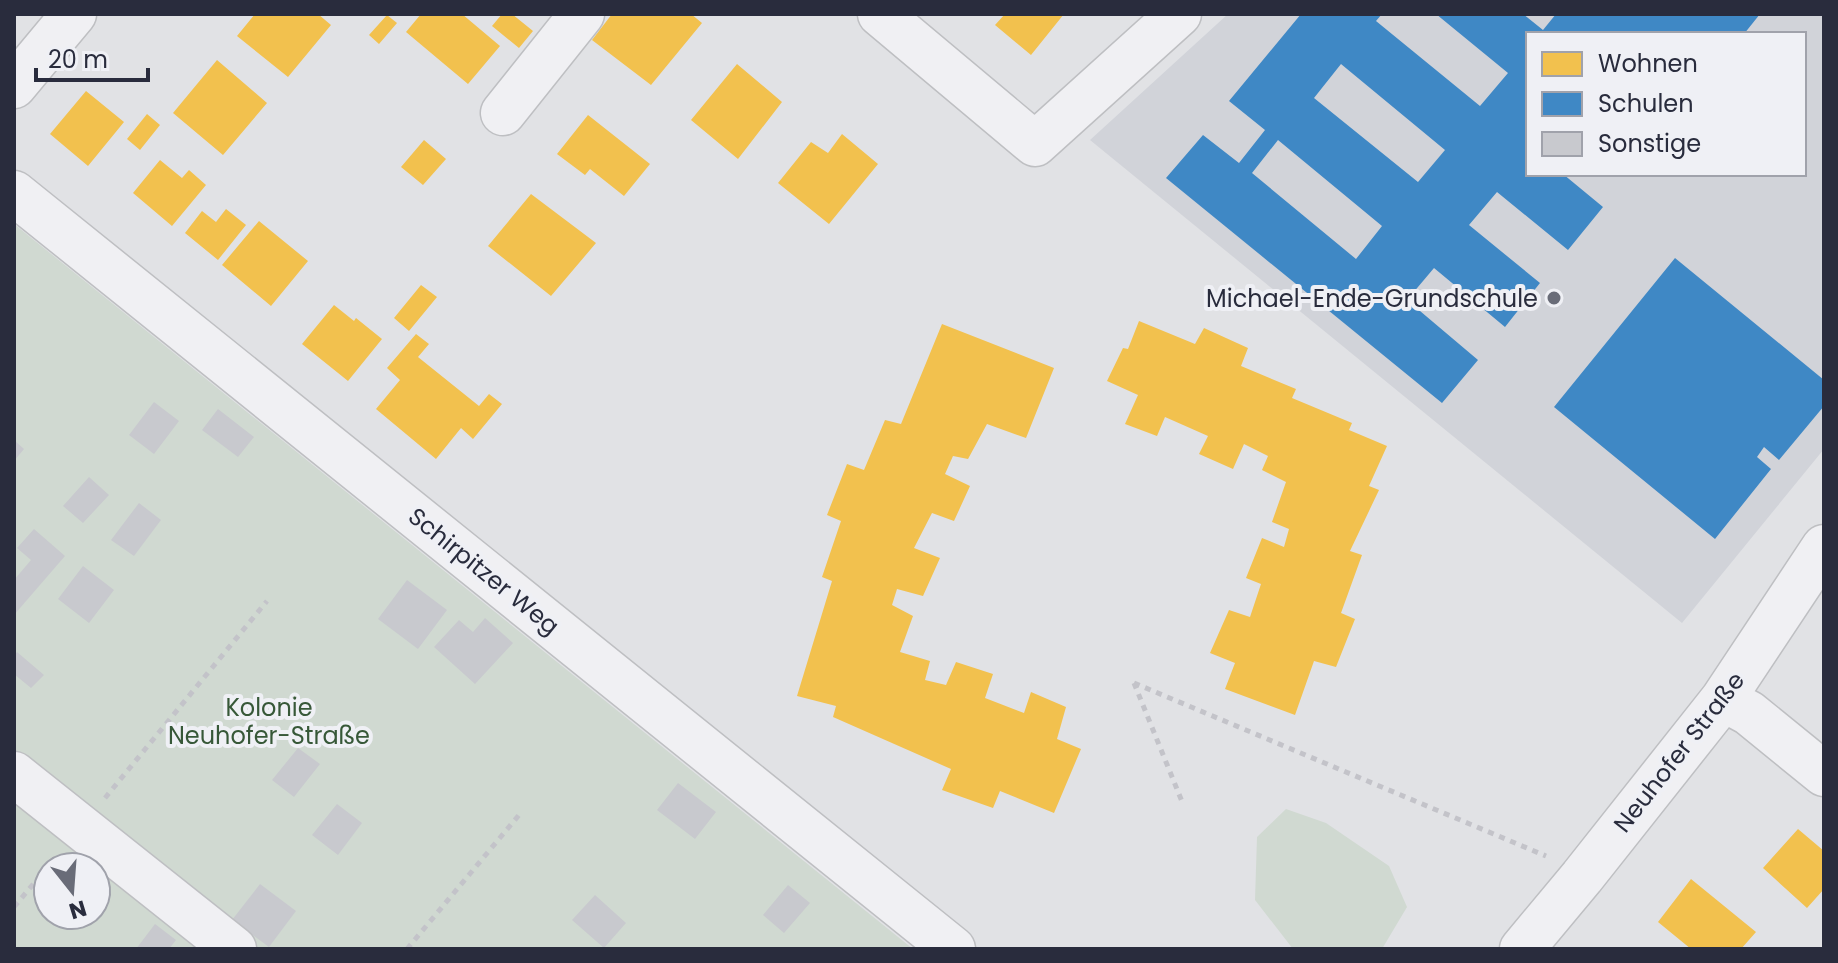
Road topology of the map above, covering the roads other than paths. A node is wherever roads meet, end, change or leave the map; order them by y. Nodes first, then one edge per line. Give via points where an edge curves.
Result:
1 (74, 14) edge
2 (582, 14) edge
3 (880, 14) edge
4 (1179, 14) edge
5 (14, 86) edge
6 (503, 113) dead end
7 (14, 193) edge
8 (1824, 547) edge
9 (1723, 699) junction
10 (14, 774) edge
11 (1824, 774) edge
12 (234, 949) edge
13 (953, 949) edge
14 (1522, 949) edge

1 - 5 street
2 - 6 street
3 - 4 street via 1035,144
7 - 13 street, Schirpitzer Weg
8 - 9 street, Neuhofer Straße
9 - 11 street via 1749,713
9 - 14 street, Neuhofer Straße
10 - 12 street

